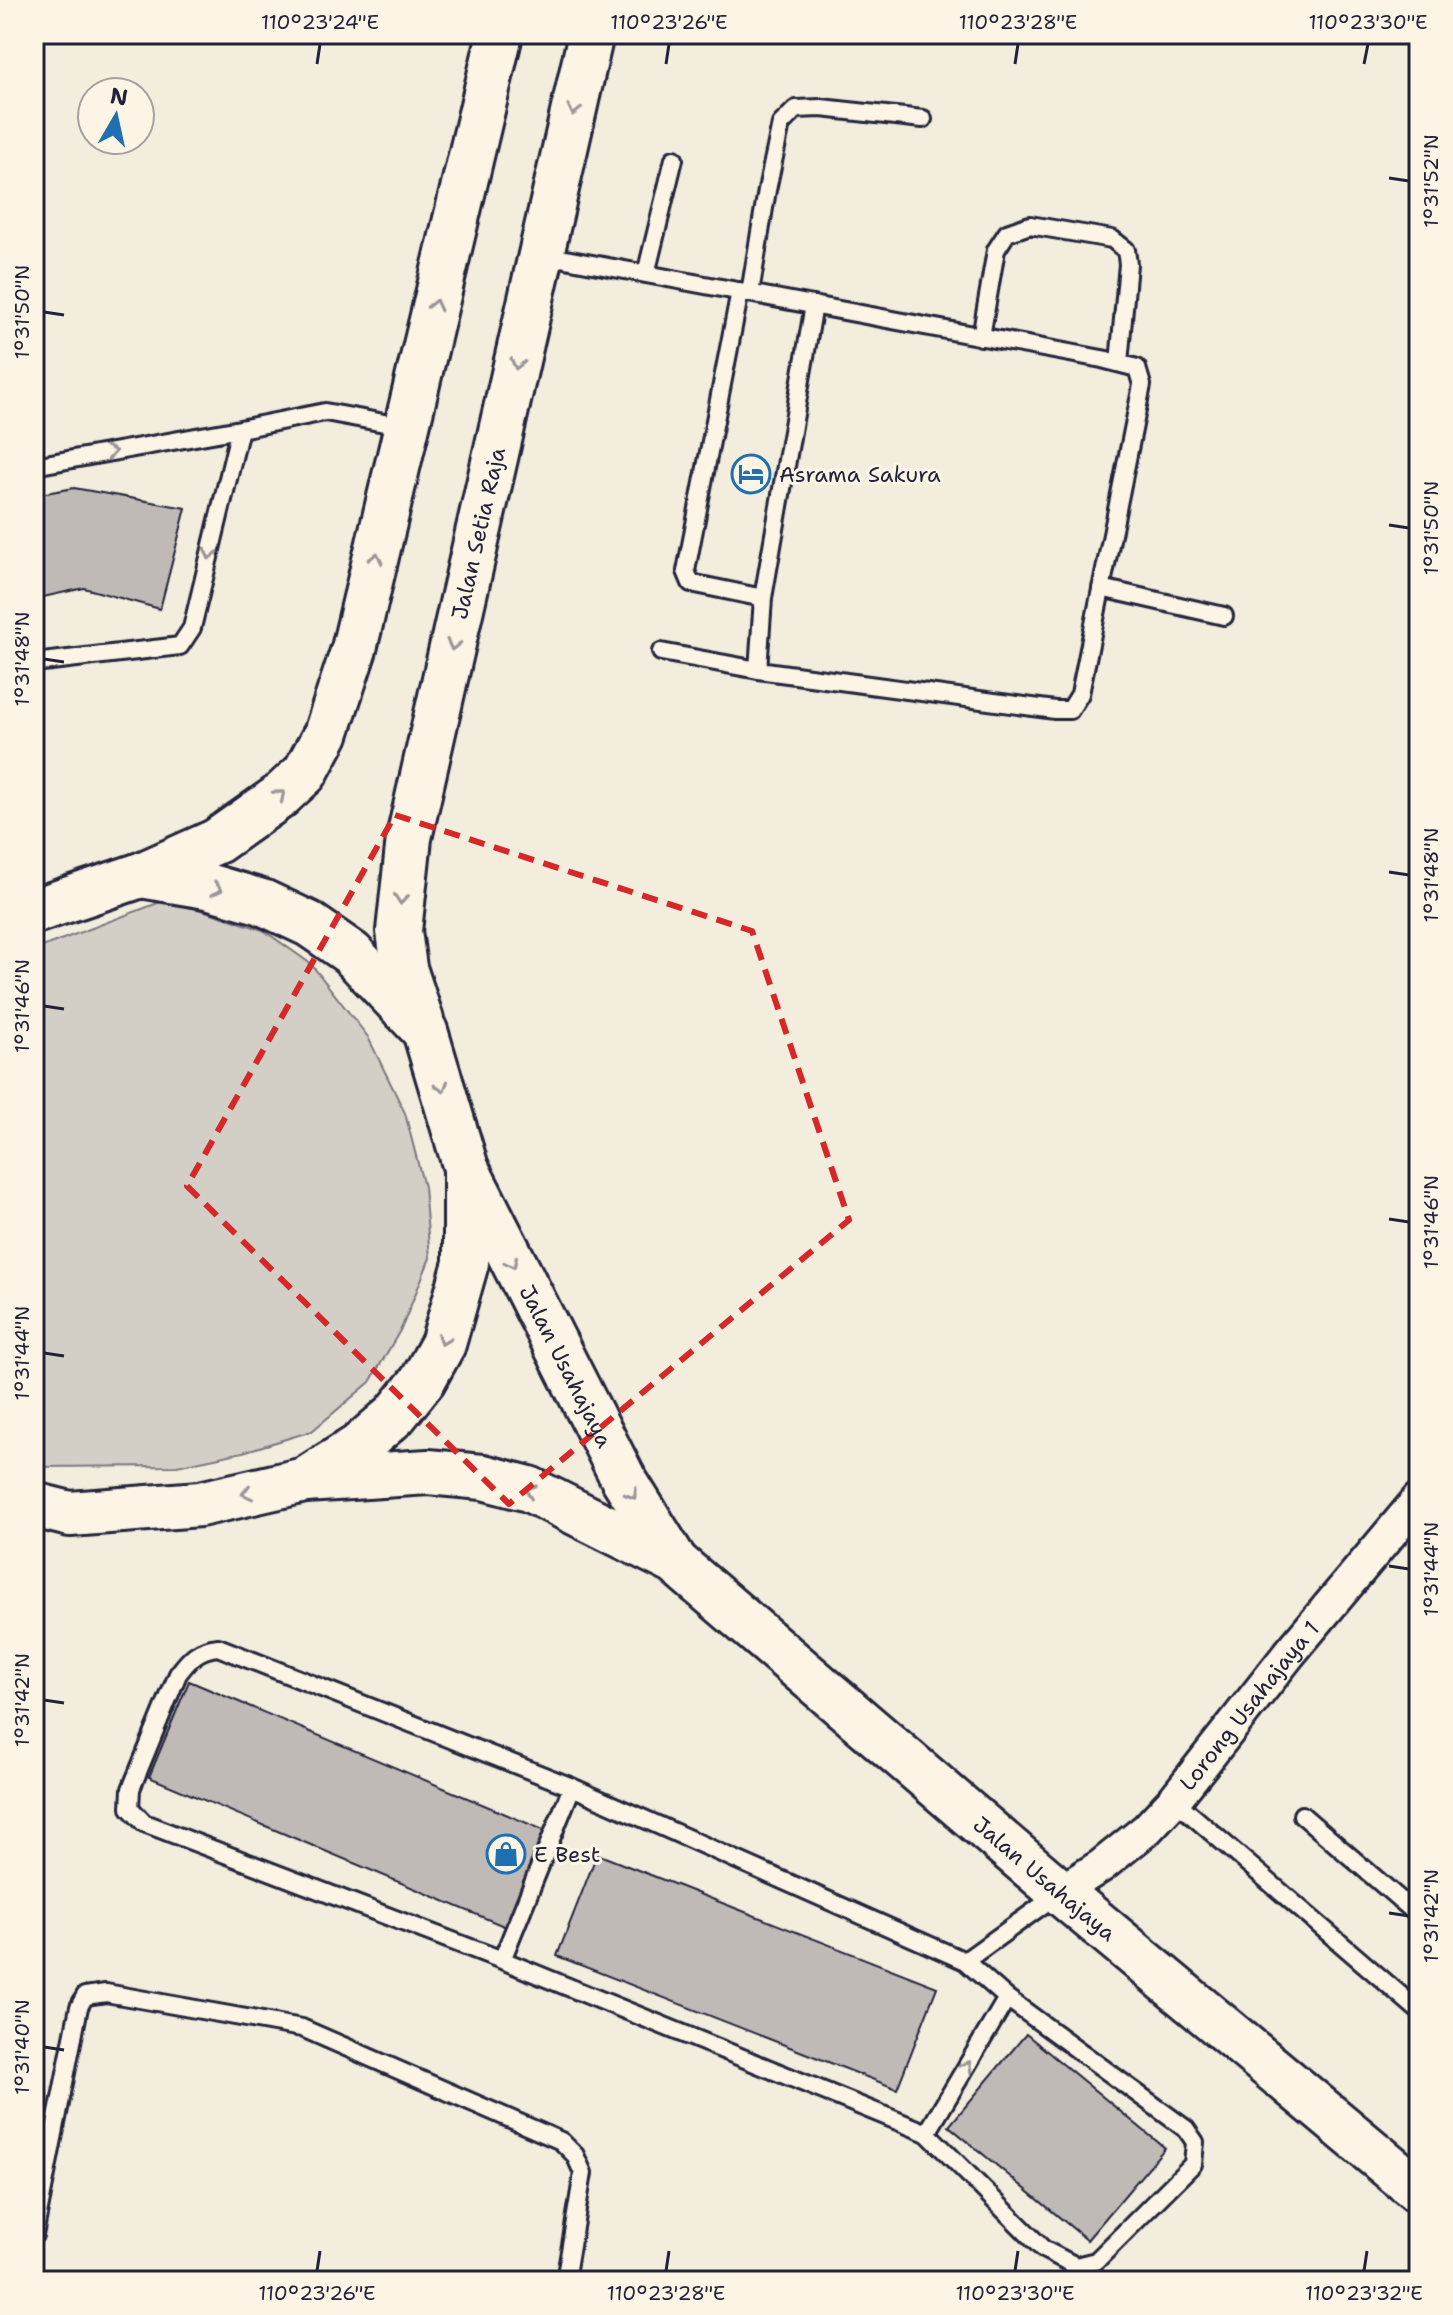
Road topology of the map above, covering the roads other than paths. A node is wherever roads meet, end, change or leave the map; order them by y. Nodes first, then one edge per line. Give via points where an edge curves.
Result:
1 (500, 34) edge
2 (591, 34) edge
3 (923, 119) dead end
4 (674, 159) dead end
5 (541, 254) junction
6 (646, 274) junction
7 (745, 292) junction
8 (814, 305) junction
9 (981, 337) junction
10 (1119, 363) junction
11 (406, 427) junction
12 (240, 429) junction
13 (34, 466) edge
14 (1101, 588) junction
15 (763, 598) junction
16 (1224, 616) dead end
17 (661, 652) dead end
18 (34, 663) edge
19 (758, 670) junction
20 (141, 875) junction
21 (34, 911) edge
22 (425, 1031) junction
23 (466, 1168) junction
24 (305, 1480) junction
25 (1419, 1499) edge
26 (46, 1513) edge
27 (675, 1562) junction
28 (572, 1787) junction
29 (1174, 1800) junction
30 (1302, 1815) dead end
31 (1060, 1892) junction
32 (1419, 1916) edge
33 (502, 1960) junction
34 (965, 1961) junction
35 (1007, 1998) junction
36 (1419, 2011) edge
37 (927, 2133) junction
38 (1419, 2191) edge
39 (34, 2235) edge
40 (565, 2281) edge

11 -> 1 main road, Jalan Setia Raja
2 -> 5 main road, Jalan Setia Raja
3 - 7 lane via 796,109 781,124
4 - 6 lane
5 - 6 lane
5 -> 22 main road, Jalan Setia Raja via 409,838 399,931 404,968
6 - 7 lane
7 - 8 lane
7 - 15 lane via 686,571 691,583
8 - 9 lane
8 - 15 lane
9 - 10 lane
9 - 10 lane via 996,250 1007,233 1030,225 1112,239 1126,250 1128,264
10 - 14 lane via 1137,368 1142,385
11 - 12 lane via 325,412
20 -> 11 main road, Jalan Setia Raja via 217,841 305,773 326,734 354,649
13 -> 12 lane
12 -> 18 lane via 192,628 180,646
14 - 16 lane
14 - 19 lane via 1080,694 1070,710
15 - 19 lane
17 - 19 lane
20 - 21 main road, Jalan Setia Raja
20 -> 22 main road, Jalan Setia Raja via 221,890 309,924 351,953
22 -> 23 main road, Jalan Setia Raja
23 -> 24 main road, Jalan Setia Raja via 466,1263 443,1344 395,1415 358,1447
23 -> 27 main road, Jalan Usahajaya via 623,1478
24 -> 26 main road, Jalan Setia Raja via 200,1504
27 -> 24 main road, Jalan Usahajaya via 529,1489 483,1477 428,1472
25 - 29 street, Lorong Usahajaya 1
27 - 31 main road, Jalan Usahajaya
28 - 33 lane
28 - 33 lane via 218,1647 202,1649 178,1674 142,1760 130,1808 144,1823
28 - 34 lane
29 - 31 street, Lorong Usahajaya 1 via 1147,1829
29 - 36 lane
30 - 32 lane
31 - 34 lane
31 - 38 main road, Jalan Usahajaya
33 - 37 lane
34 - 35 lane
37 -> 35 lane
35 - 37 lane via 1186,2129 1195,2142 1193,2164 1096,2261 1076,2266 1043,2249
39 - 40 lane via 79,2007 85,1996 106,1993 302,2028 561,2141 583,2173

